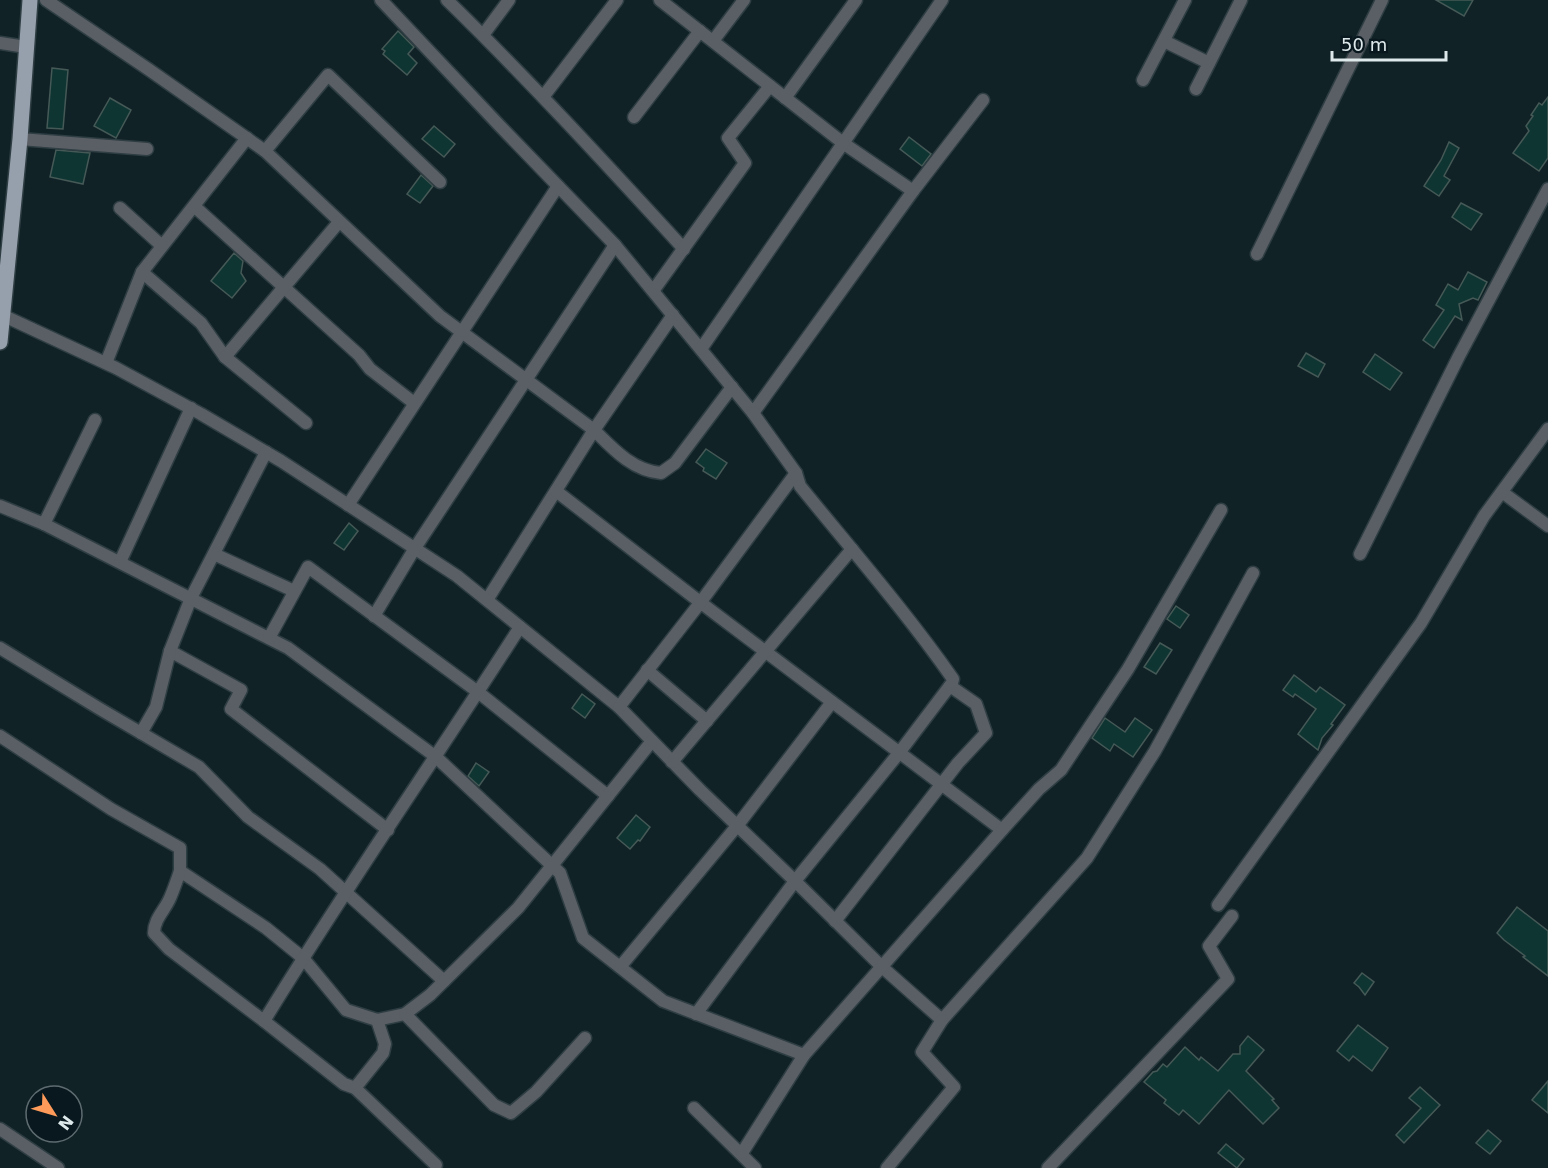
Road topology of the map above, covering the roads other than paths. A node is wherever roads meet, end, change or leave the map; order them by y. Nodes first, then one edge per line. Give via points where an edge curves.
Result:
1 (30, 0) edge
2 (46, 0) edge
3 (381, 0) edge
4 (447, 0) edge
5 (510, 0) edge
6 (617, 0) edge
7 (660, 0) edge
8 (744, 0) edge
9 (856, 0) edge
10 (942, 0) edge
11 (1185, 0) edge
12 (1241, 0) edge
13 (1382, 0) edge
14 (699, 31) junction
15 (483, 35) junction
16 (713, 41) junction
17 (1164, 41) junction
18 (0, 43) edge
19 (26, 47) junction
20 (1209, 63) junction
21 (1143, 80) dead end
22 (770, 86) junction
23 (1196, 89) dead end
24 (543, 97) junction
25 (785, 98) junction
26 (983, 100) dead end
27 (634, 117) dead end
28 (247, 138) junction
29 (20, 139) junction
30 (843, 143) junction
31 (147, 149) dead end
32 (265, 151) junction
33 (440, 182) dead end
34 (558, 186) junction
35 (1548, 189) edge
36 (913, 191) junction
37 (194, 206) junction
38 (120, 208) dead end
39 (339, 222) junction
40 (615, 245) junction
41 (162, 246) junction
42 (684, 249) junction
43 (1257, 254) dead end
44 (142, 272) junction
45 (284, 288) junction
46 (653, 291) junction
47 (673, 315) junction
48 (1, 325) edge
49 (462, 332) junction
50 (0, 342) edge
51 (701, 349) junction
52 (225, 357) junction
53 (106, 363) junction
54 (526, 380) junction
55 (732, 387) junction
56 (414, 404) junction
57 (191, 408) junction
58 (753, 413) junction
59 (95, 420) dead end
60 (306, 423) dead end
61 (1548, 429) edge
62 (594, 430) junction
63 (266, 452) junction
64 (796, 473) junction
65 (556, 491) junction
66 (1502, 492) junction
67 (348, 505) junction
68 (0, 506) edge
69 (1221, 510) dead end
70 (44, 524) junction
71 (1548, 526) edge
72 (415, 548) junction
73 (852, 549) junction
74 (214, 554) junction
75 (1360, 554) dead end
76 (120, 562) junction
77 (1253, 573) dead end
78 (294, 591) junction
79 (190, 598) junction
80 (487, 600) junction
81 (700, 603) junction
82 (374, 615) junction
83 (520, 627) junction
84 (269, 638) junction
85 (0, 648) edge
86 (170, 651) junction
87 (765, 652) junction
88 (647, 670) junction
89 (950, 686) junction
90 (478, 692) junction
91 (832, 702) junction
92 (619, 707) junction
93 (707, 721) junction
94 (141, 733) junction
95 (0, 736) edge
96 (652, 741) junction
97 (899, 753) junction
98 (436, 757) junction
99 (672, 762) junction
100 (941, 784) junction
101 (608, 796) junction
102 (737, 826) junction
103 (388, 830) junction
104 (1002, 830) junction
105 (552, 866) junction
106 (180, 871) junction
107 (795, 881) junction
108 (346, 893) junction
109 (1218, 905) dead end
110 (1232, 916) dead end
111 (835, 921) junction
112 (303, 958) junction
113 (620, 967) junction
114 (882, 967) junction
115 (444, 981) junction
116 (405, 1014) junction
117 (696, 1014) junction
118 (377, 1020) junction
119 (942, 1020) junction
120 (264, 1021) junction
121 (585, 1038) dead end
122 (804, 1055) junction
123 (355, 1088) junction
124 (694, 1108) dead end
125 (0, 1129) edge
126 (742, 1153) junction
127 (436, 1165) dead end
128 (58, 1168) edge
129 (755, 1168) edge
130 (887, 1168) edge
131 (1048, 1168) edge

1 - 19 main road
2 - 28 street
3 - 34 street
4 - 15 street
5 - 15 street
6 - 24 street
7 - 14 street
8 - 16 street
9 - 25 street
10 - 30 street
11 - 17 street
12 - 20 street
13 - 43 street
14 - 16 street
14 - 27 street
15 - 24 street
16 - 22 street
17 - 20 street
17 - 21 street
18 - 19 street
19 - 29 main road
20 - 23 street
22 - 25 street
22 - 42 street via 728,138 745,163
24 - 42 street
25 - 30 street
26 - 36 street
28 - 32 street
28 - 37 street
29 - 31 street
29 - 48 main road
30 - 36 street
30 - 51 street
32 - 33 street via 328,75
32 - 39 street
34 - 40 street
34 - 49 street
35 - 75 street
36 - 58 street
37 - 41 street
37 - 45 street
38 - 41 street
39 - 45 street
39 - 49 street
40 - 46 street
40 - 54 street
41 - 44 street
42 - 46 street
44 - 52 street via 201,323
44 - 53 street
45 - 52 street
45 - 56 street via 370,369
46 - 47 street
47 - 51 street
47 - 62 street
48 - 50 main road
48 - 53 street
49 - 54 street
49 - 56 street
51 - 55 street
52 - 60 street
53 - 57 street
54 - 62 street
54 - 72 street
55 - 58 street
55 - 62 street via 675,463 661,473 638,467
56 - 67 street
57 - 63 street
57 - 76 street
58 - 64 street
59 - 70 street
61 - 66 street
62 - 65 street
63 - 67 street
63 - 74 street
64 - 73 street via 800,486
64 - 81 street
65 - 80 street
65 - 81 street
66 - 71 street
66 - 109 street via 1421,623
67 - 72 street
68 - 70 street
69 - 104 street via 1128,669 1061,770
70 - 76 street
72 - 80 street
72 - 82 street
73 - 87 street
73 - 89 street via 934,651 954,679
74 - 78 street
74 - 79 street
76 - 79 street
77 - 119 street via 1155,751 1087,858
78 - 82 street via 308,567
78 - 84 street
79 - 84 street
79 - 86 street
80 - 83 street
81 - 87 street
81 - 88 street
82 - 90 street
83 - 90 street
83 - 92 street
84 - 98 street
85 - 94 street
86 - 94 street via 156,707
86 - 103 street via 241,690 231,710
87 - 91 street
87 - 93 street
88 - 92 street
88 - 93 street
89 - 97 street
89 - 100 street via 976,704 986,733
90 - 98 street
90 - 101 street
91 - 97 street
91 - 102 street
92 - 96 street
93 - 99 street
94 - 108 street via 199,767 248,817 320,869
95 - 106 street via 111,809 180,848
96 - 99 street
96 - 101 street
97 - 100 street
97 - 107 street
98 - 103 street
98 - 105 street
99 - 102 street
100 - 104 street
100 - 111 street
101 - 105 street
102 - 107 street
102 - 113 street
103 - 108 street
104 - 114 street
105 - 113 street via 560,873 583,938
105 - 115 street via 518,908
106 - 112 street via 266,928
106 - 120 street via 154,933 169,949
107 - 111 street
107 - 117 street
108 - 112 street
108 - 115 street
110 - 131 street via 1209,946 1228,979
111 - 114 street
112 - 118 street via 345,1010
112 - 120 street
113 - 117 street via 663,1001
114 - 119 street
114 - 122 street
115 - 116 street
116 - 118 street
116 - 121 street via 494,1106 511,1113 536,1092
117 - 122 street
118 - 123 street via 385,1044 383,1053
119 - 130 street via 922,1052 954,1087
120 - 123 street via 344,1084
122 - 126 street
123 - 127 street
124 - 126 street
125 - 128 street
126 - 129 street

